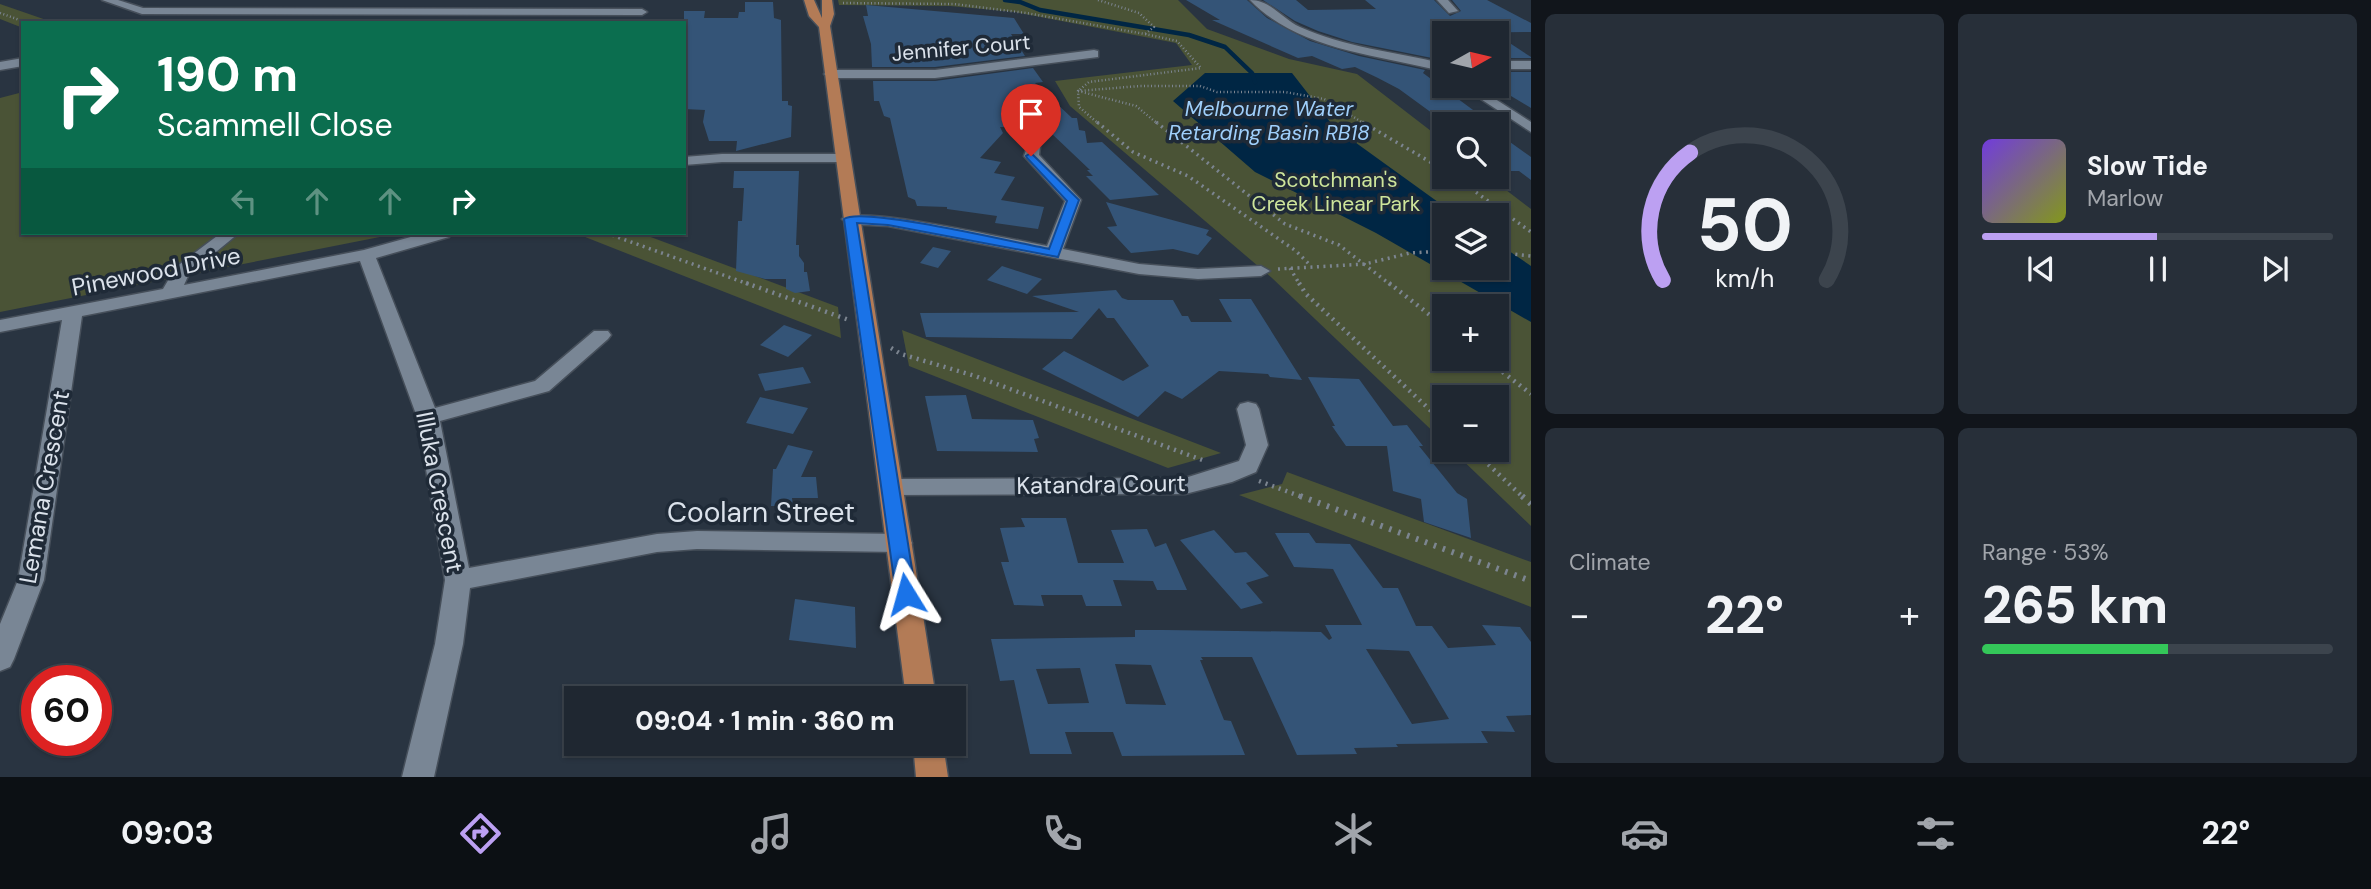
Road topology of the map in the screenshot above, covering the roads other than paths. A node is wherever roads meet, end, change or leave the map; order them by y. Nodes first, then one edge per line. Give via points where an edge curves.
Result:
1 (107, 0) edge
2 (645, 0) edge
3 (809, 0) edge
4 (827, 0) edge
5 (1255, 0) edge
6 (1442, 0) edge
7 (1453, 11) dead end
8 (640, 17) edge
9 (170, 19) edge
10 (824, 26) junction
11 (1094, 54) dead end
12 (21, 62) edge
13 (1432, 65) edge
14 (1509, 65) edge
15 (1531, 65) edge
16 (0, 66) edge
17 (830, 74) junction
18 (1485, 98) edge
19 (1531, 128) edge
20 (1033, 147) dead end
21 (842, 158) junction
22 (686, 161) edge
23 (850, 219) junction
24 (228, 235) edge
25 (428, 235) edge
26 (1054, 254) junction
27 (366, 255) junction
28 (1261, 271) road end
29 (170, 293) junction
30 (73, 312) junction
31 (0, 326) edge
32 (601, 335) dead end
33 (1248, 410) dead end
34 (428, 417) junction
35 (892, 486) junction
36 (899, 543) junction
37 (458, 580) junction
38 (0, 659) edge
39 (919, 686) edge
40 (929, 756) edge
41 (418, 777) edge
42 (932, 777) edge

1 - 9 street
2 - 8 street
3 - 10 main road via 814,16
4 - 10 main road via 829,14
5 - 13 street via 1294,29
6 - 7 street
8 - 9 street via 187,10
10 - 17 main road
11 - 17 street, Jennifer Court via 935,74
12 - 16 street
14 - 15 street
17 - 21 main road
18 - 19 street
20 - 26 street via 1031,156 1073,200
21 - 22 street
21 - 23 main road
23 - 26 street via 888,221
23 - 35 main road
24 - 29 street via 182,271
25 - 27 street, Pinewood Drive
26 - 28 street via 1198,274
27 - 29 street, Pinewood Drive
27 - 34 street, Illuka Crescent
29 - 30 street, Pinewood Drive
30 - 31 street, Pinewood Drive
30 - 38 street, Lemana Crescent via 31,580
32 - 34 street via 542,386
33 - 35 street, Katandra Court via 1257,445 1248,466 1185,486
34 - 37 street, Illuka Crescent
35 - 36 main road
36 - 37 street, Coolarn Street via 657,543
36 - 39 main road
37 - 41 street, Illuka Crescent via 449,643
40 - 42 main road

